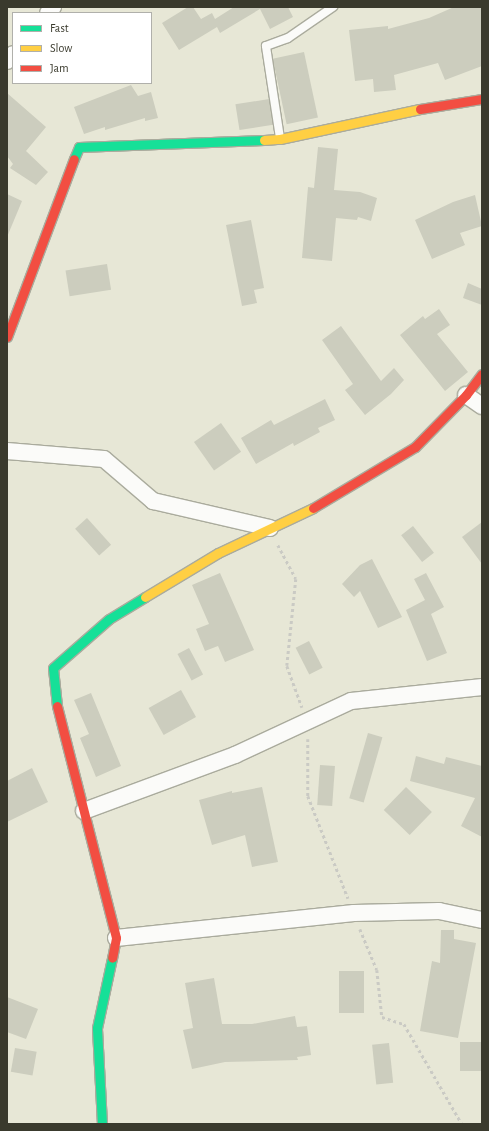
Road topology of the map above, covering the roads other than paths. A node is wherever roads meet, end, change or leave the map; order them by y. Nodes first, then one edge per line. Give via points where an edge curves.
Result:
1 (333, 7) edge
2 (482, 99) edge
3 (280, 139) junction
4 (7, 337) edge
5 (482, 374) edge
6 (466, 395) junction
7 (482, 406) edge
8 (7, 451) edge
9 (270, 528) junction
10 (482, 687) edge
11 (84, 811) junction
12 (482, 920) edge
13 (116, 938) junction
14 (102, 1124) edge

1 - 3 lane via 288,38 266,46
2 - 3 street via 429,107
3 - 4 street via 79,147
5 - 6 street
6 - 7 street
6 - 9 street via 415,447 325,502
8 - 9 street via 104,459 153,501
9 - 11 street via 218,553 109,619 53,668 58,713
10 - 11 street via 351,701 235,755
11 - 13 street
12 - 13 street via 439,911 354,913
13 - 14 street via 97,1028

